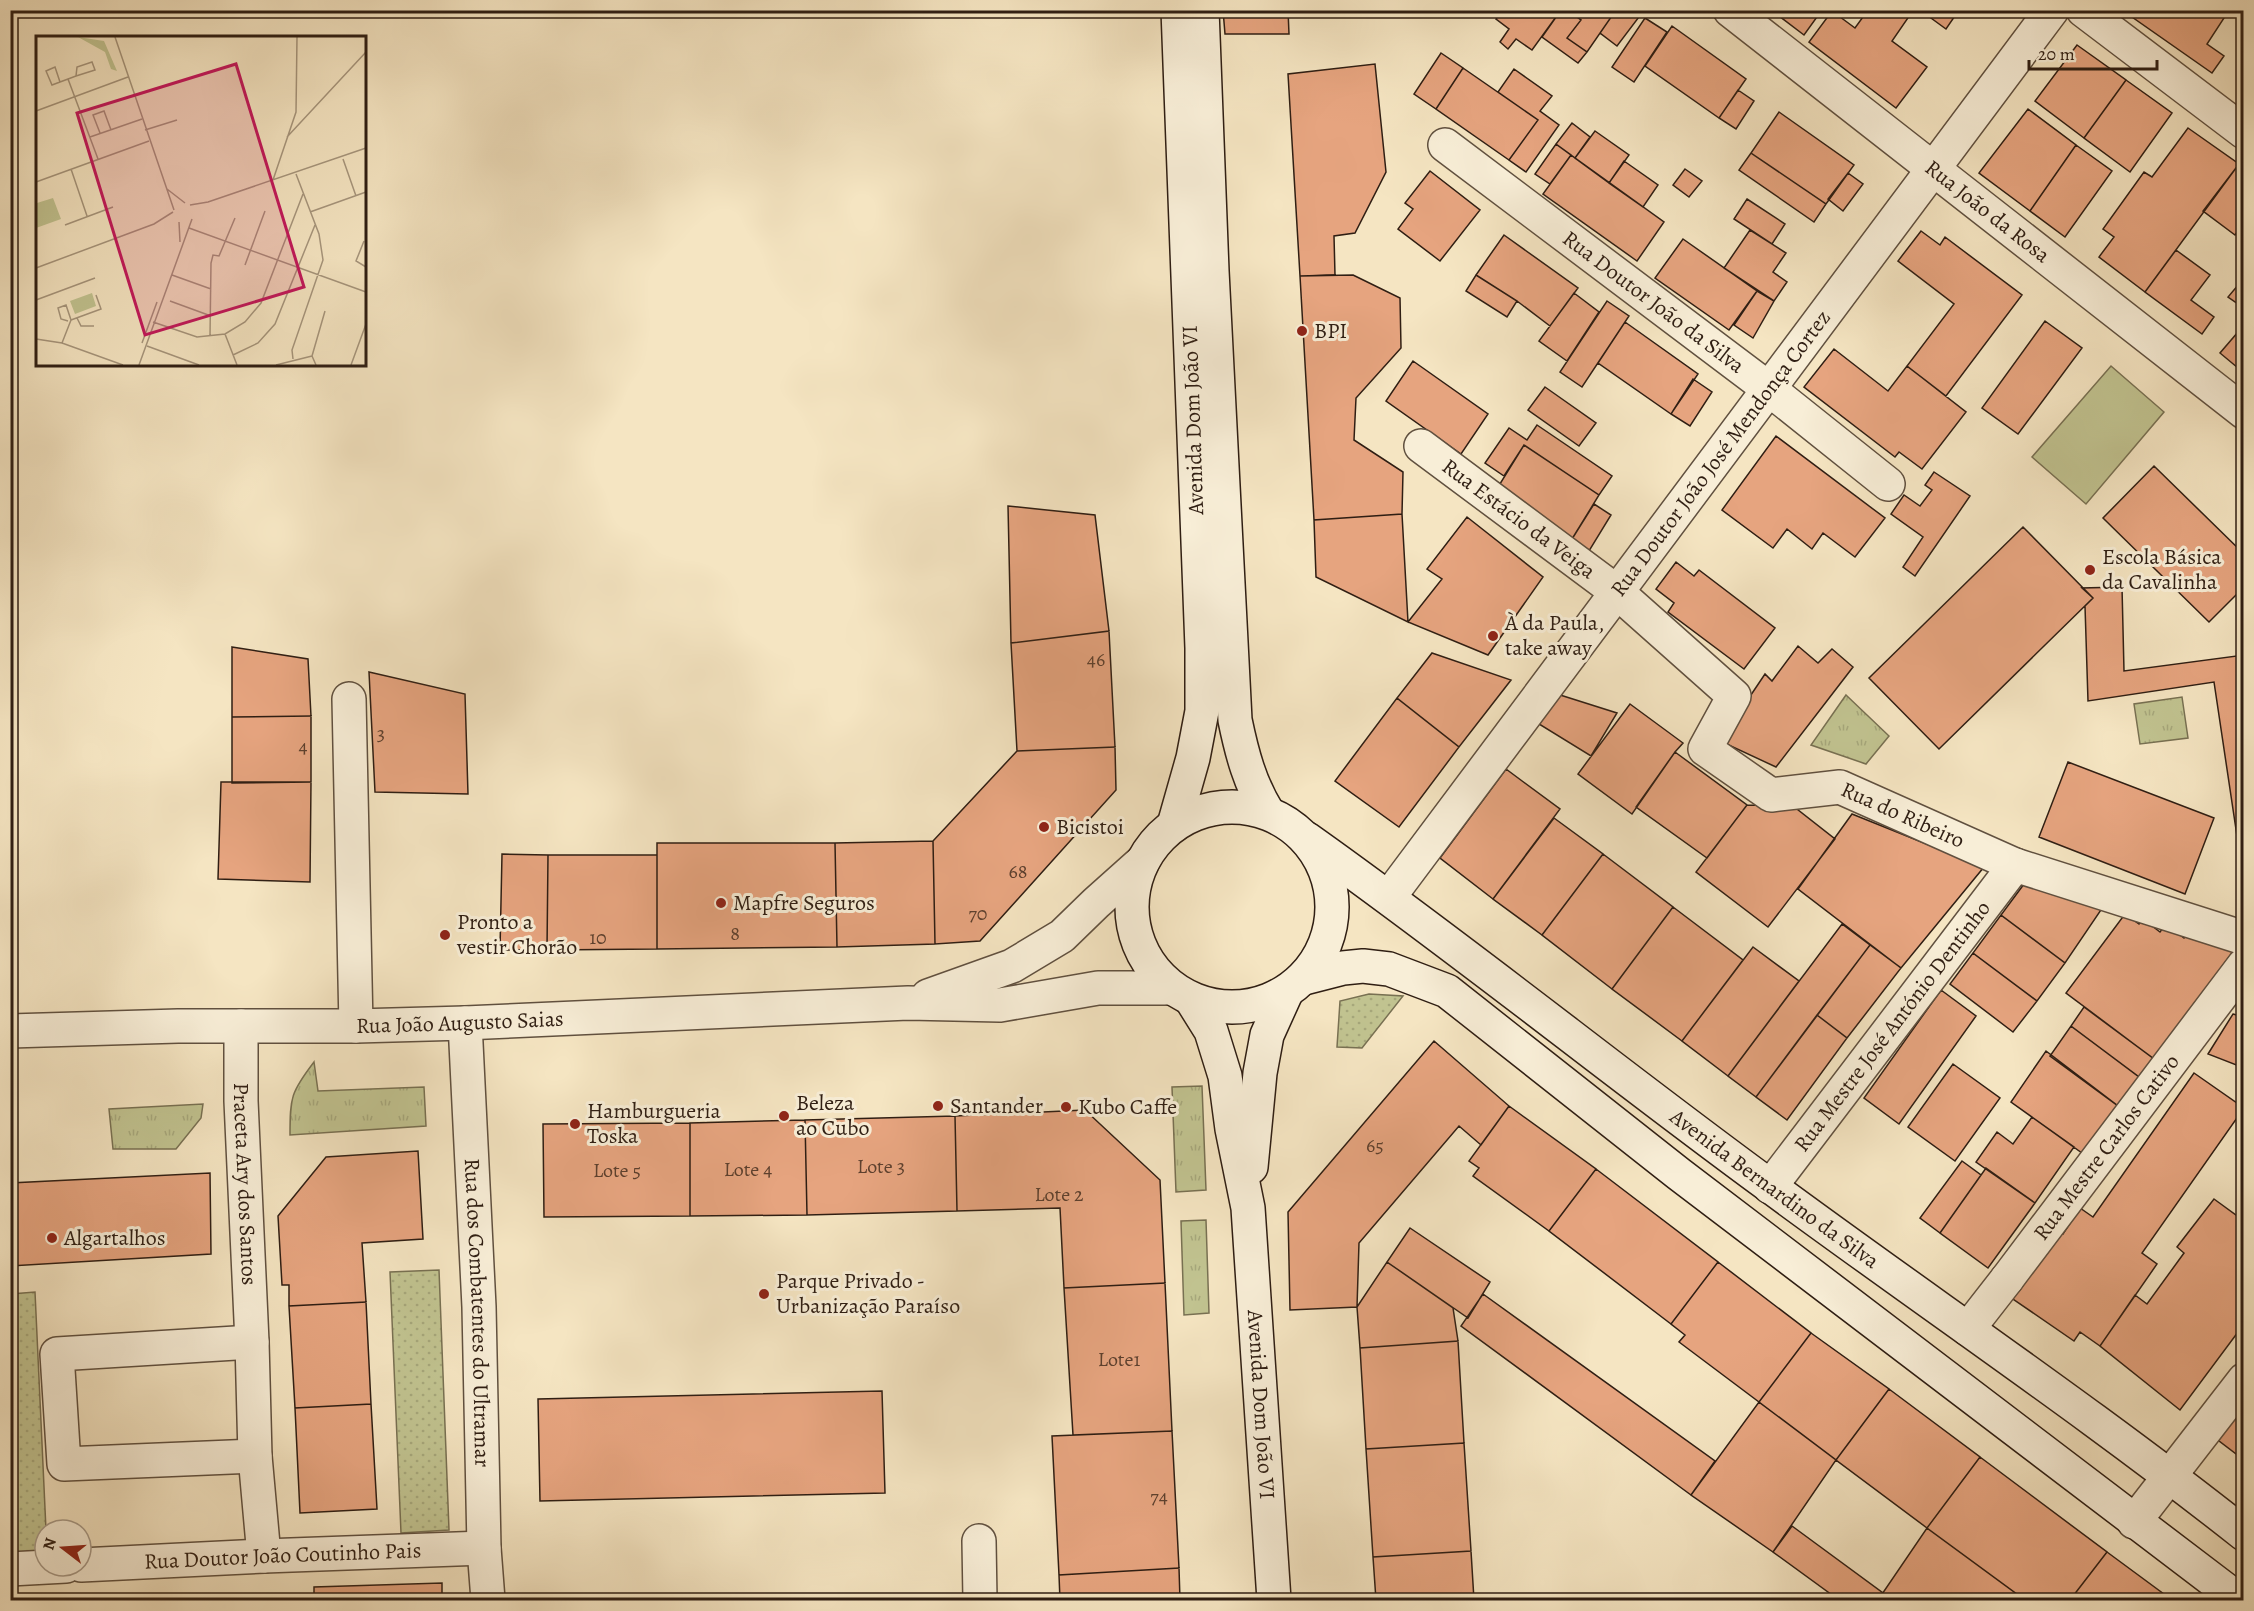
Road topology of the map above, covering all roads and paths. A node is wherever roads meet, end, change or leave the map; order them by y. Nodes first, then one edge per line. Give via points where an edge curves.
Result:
1 (1178, 10) edge
2 (1202, 10) edge
3 (1731, 10) edge
4 (2052, 10) edge
5 (2083, 10) edge
6 (2244, 132) edge
7 (1445, 145) dead end
8 (1933, 169) junction
9 (1769, 389) junction
10 (2244, 412) edge
11 (1421, 446) dead end
12 (1888, 484) dead end
13 (1617, 592) junction
14 (350, 699) dead end
15 (1268, 813) junction
16 (1174, 825) junction
17 (1307, 839) junction
18 (1143, 861) junction
19 (2014, 865) junction
20 (1389, 897) junction
21 (2244, 938) edge
22 (2244, 965) edge
23 (1295, 985) junction
24 (1181, 993) junction
25 (908, 1003) junction
26 (465, 1023) junction
27 (242, 1026) junction
28 (356, 1026) junction
29 (10, 1031) edge
30 (1770, 1187) junction
31 (1248, 1208) junction
32 (1968, 1329) junction
33 (252, 1342) junction
34 (2244, 1380) edge
35 (255, 1456) junction
36 (2169, 1475) junction
37 (2134, 1522) junction
38 (2244, 1534) edge
39 (979, 1540) dead end
40 (484, 1548) junction
41 (264, 1556) junction
42 (93, 1564) edge
43 (33, 1568) edge
44 (10, 1569) edge
45 (488, 1600) edge
46 (981, 1600) edge
47 (1274, 1600) edge
48 (2239, 1600) edge

1 - 16 street, Avenida Dom João VI via 1202,711
2 - 15 street, Avenida Dom João VI via 1235,720 1242,754
3 - 8 street, Rua João da Rosa
4 - 8 street, Rua Doutor João José Mendonça Cortez
5 - 6 street
7 - 9 street, Rua Doutor João da Silva
8 - 9 street, Rua Doutor João José Mendonça Cortez
8 - 10 street, Rua João da Rosa
9 - 12 street, Rua Doutor João da Silva
9 - 13 street, Rua Doutor João José Mendonça Cortez
11 - 13 street, Rua Estácio da Veiga
13 - 19 street, Rua do Ribeiro via 1734,696 1705,749 1771,795 1840,787
13 - 20 street, Rua Doutor João José Mendonça Cortez
14 - 28 street
15 - 16 street via 1220,807
15 - 17 street
16 - 18 street via 1156,841
17 - 20 street, Avenida Bernardino da Silva
17 - 23 street via 1323,864 1332,893 1331,924 1322,953
18 - 24 street via 1134,888 1132,915 1138,943 1152,967
18 - 25 street via 1062,936 1012,966
19 - 21 street, Rua do Ribeiro
19 - 30 street, Rua Mestre José António Dentinho
20 - 30 street, Avenida Bernardino da Silva
22 - 32 street, Rua Mestre Carlos Cativo
23 - 24 street via 1255,1005 1244,1006 1223,1007
23 - 31 street, Avenida Dom João VI via 1268,1035 1260,1073
23 - 37 street, Avenida Bernardino da Silva via 1343,968 1363,966 1389,969 1447,991
24 - 25 street via 1098,988 1000,1005
24 - 31 street, Avenida Dom João VI via 1211,1031 1225,1076
25 - 26 street, Rua João Augusto Saias
26 - 28 street, Rua João Augusto Saias
26 - 40 street, Rua dos Combatentes do Ultramar via 479,1307
27 - 28 street, Rua João Augusto Saias
27 - 29 street, Rua João Augusto Saias
27 - 33 street, Praceta Ary dos Santos via 241,1101
30 - 32 street, Avenida Bernardino da Silva
31 - 47 street, Avenida Dom João VI
32 - 36 street, Avenida Bernardino da Silva
33 - 35 street, Praceta Ary dos Santos
33 - 35 street via 57,1353 64,1464
34 - 36 street
35 - 41 street, Praceta Ary dos Santos
36 - 37 street
36 - 38 street, Avenida Bernardino da Silva
37 - 48 street, Avenida Bernardino da Silva
39 - 46 street
40 - 41 street, Rua Doutor João Coutinho Pais
40 - 45 street, Rua dos Combatentes do Ultramar
41 - 42 street, Rua Doutor João Coutinho Pais
43 - 44 street

